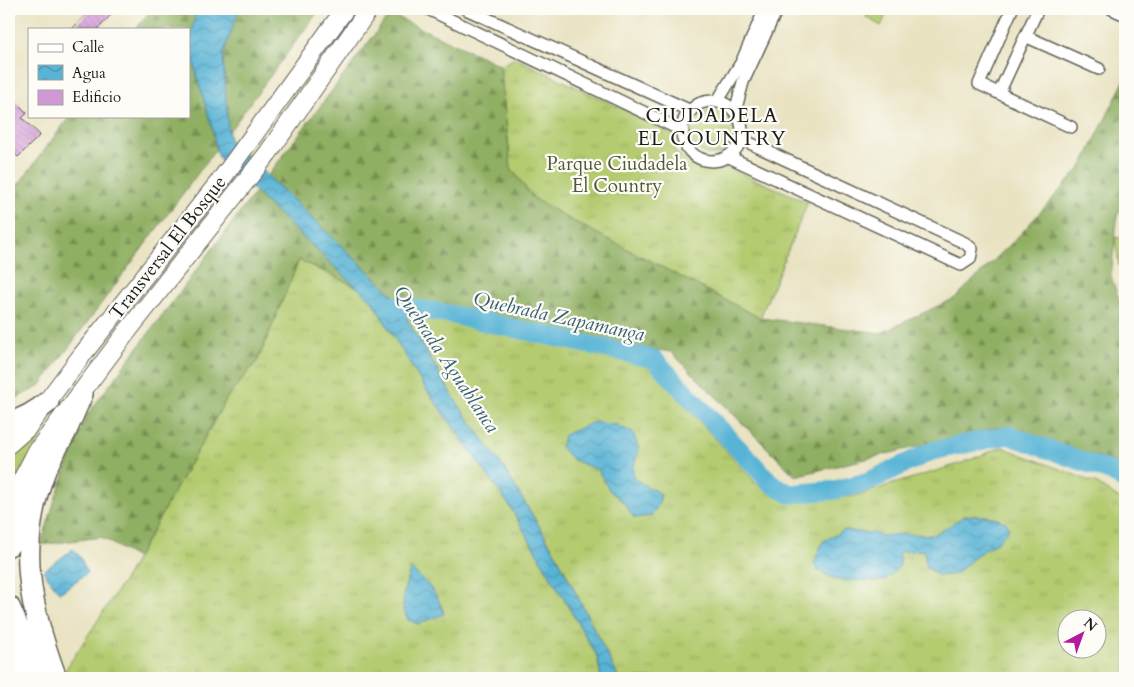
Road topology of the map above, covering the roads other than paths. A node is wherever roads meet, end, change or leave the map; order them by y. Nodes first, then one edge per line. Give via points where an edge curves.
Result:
1 (345, 9) edge
2 (369, 9) edge
3 (428, 9) edge
4 (466, 9) edge
5 (765, 9) edge
6 (777, 9) edge
7 (1012, 9) edge
8 (1038, 9) edge
9 (1025, 36) junction
10 (1098, 69) dead end
11 (999, 93) junction
12 (717, 102) junction
13 (690, 111) junction
14 (735, 112) junction
15 (1071, 127) dead end
16 (682, 130) junction
17 (741, 140) junction
18 (729, 156) junction
19 (82, 394) junction
20 (48, 402) junction
21 (9, 423) edge
22 (9, 444) edge
23 (11, 509) edge
24 (9, 545) edge
25 (9, 607) edge
26 (9, 642) edge
27 (29, 678) edge
28 (47, 678) edge
29 (56, 678) edge

1 - 20 main road, Transversal El Bosque via 223,177
2 - 19 main road, Transversal El Bosque via 268,153
3 - 16 street
4 - 13 street
5 - 12 street via 740,63
6 - 14 street via 743,82
7 - 11 street via 979,84
8 - 9 street
9 - 10 street
9 - 11 street
11 - 15 street
12 - 13 street via 702,103
12 - 14 street
13 - 16 street
14 - 17 street via 742,125
16 - 18 street via 686,144 701,159 715,161
17 - 18 street
17 - 18 street via 965,243 972,249 970,259 961,265
19 - 23 main road, Transversal El Bosque via 37,452
19 - 29 highway via 44,472 28,529 32,599
20 - 21 highway
20 - 22 main road, Transversal El Bosque
23 - 24 highway
25 - 28 highway
26 - 27 highway

